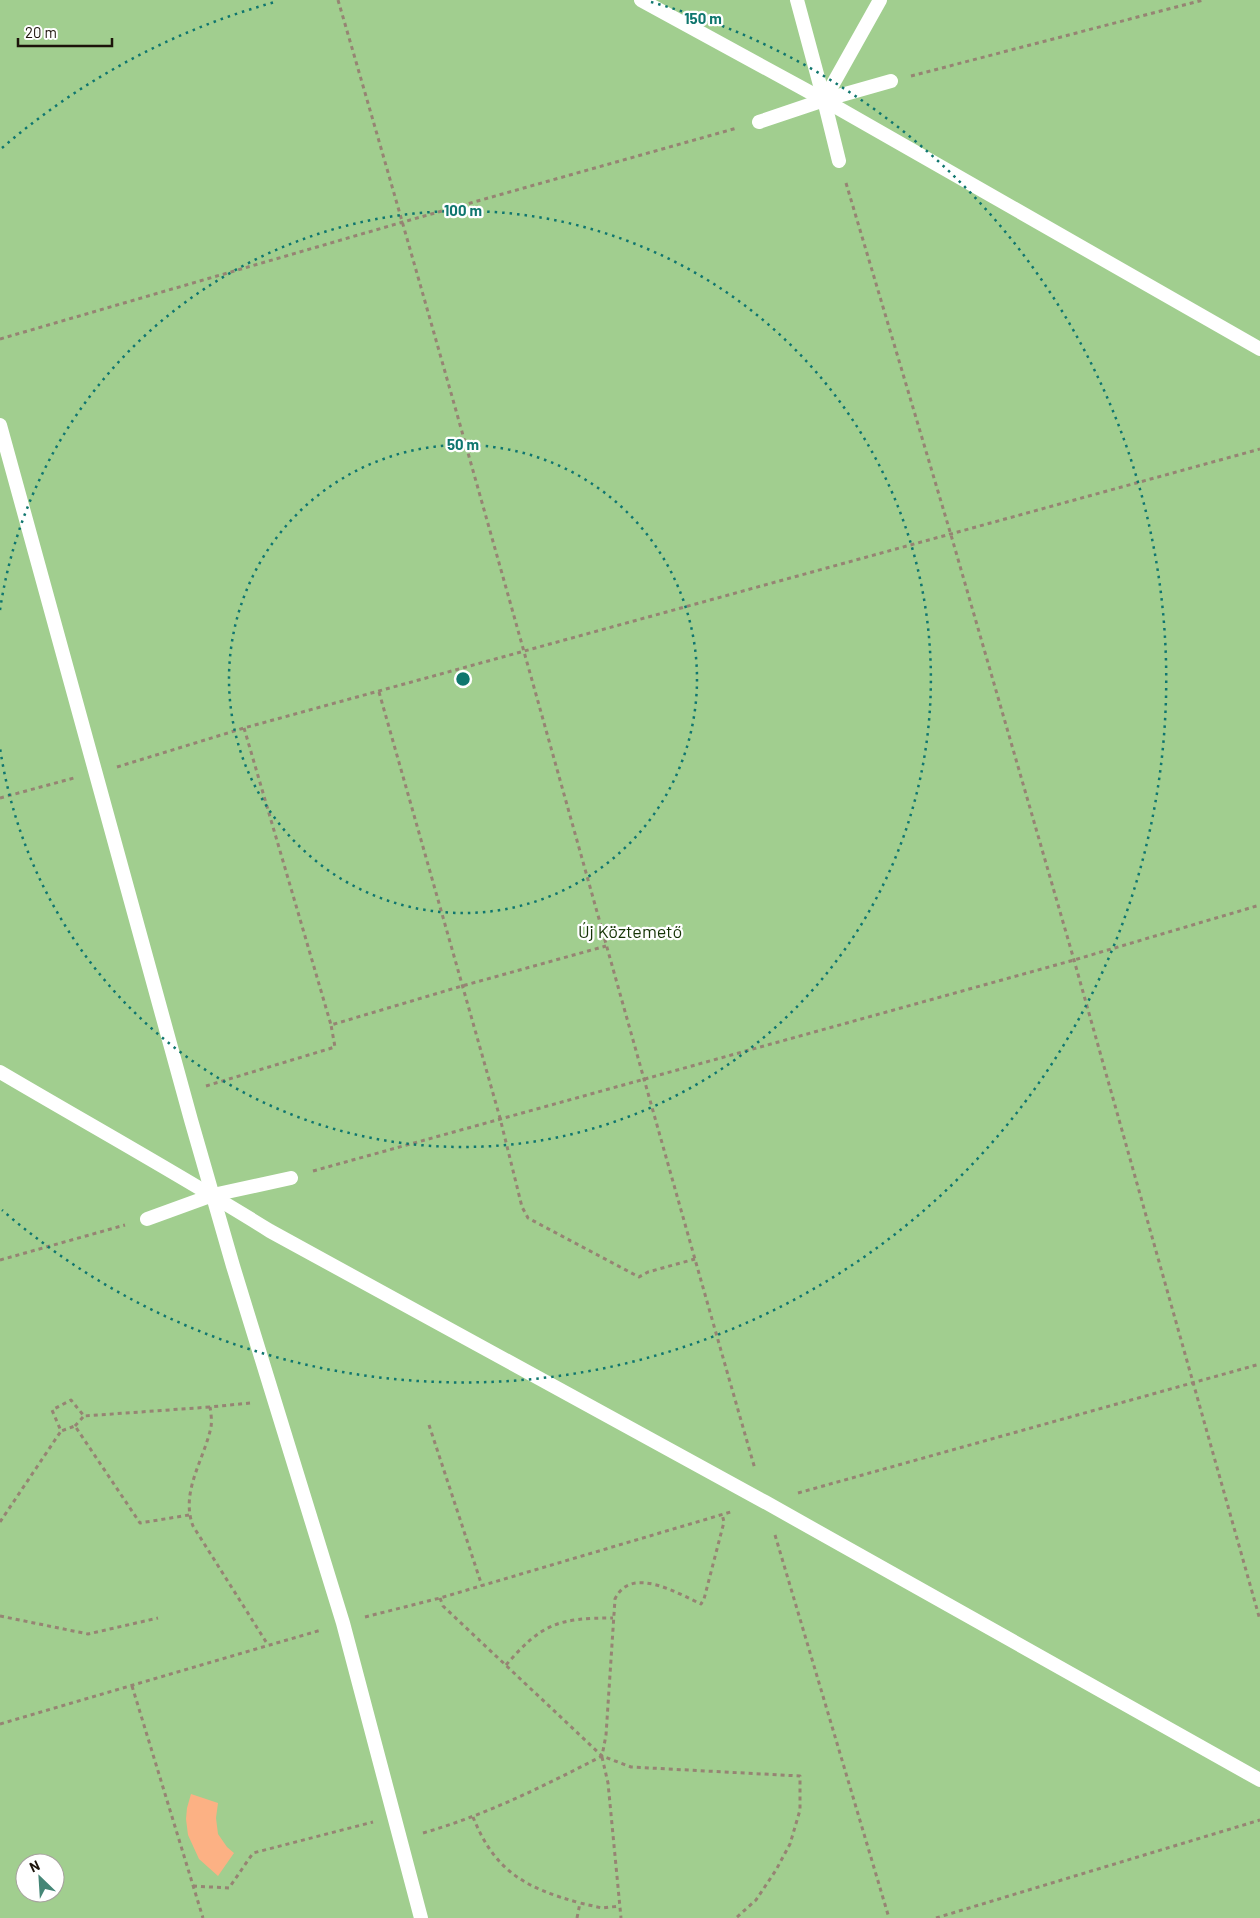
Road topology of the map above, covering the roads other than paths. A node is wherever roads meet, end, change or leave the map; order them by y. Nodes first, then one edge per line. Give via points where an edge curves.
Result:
1 (641, 0) edge
2 (796, 0) edge
3 (880, 0) edge
4 (891, 81) road end
5 (824, 100) junction
6 (759, 122) road end
7 (839, 161) road end
8 (1260, 349) edge
9 (0, 425) edge
10 (0, 1072) edge
11 (291, 1178) road end
12 (213, 1195) junction
13 (147, 1219) road end
14 (1260, 1780) edge
15 (421, 1918) edge

1 - 5 lane
2 - 5 lane
3 - 5 lane
4 - 5 lane
5 - 6 lane
5 - 7 lane
5 - 8 lane
9 - 12 lane
10 - 12 lane
11 - 12 lane
12 - 13 lane
12 - 14 lane via 270,1231 765,1502
12 - 15 lane via 343,1623

